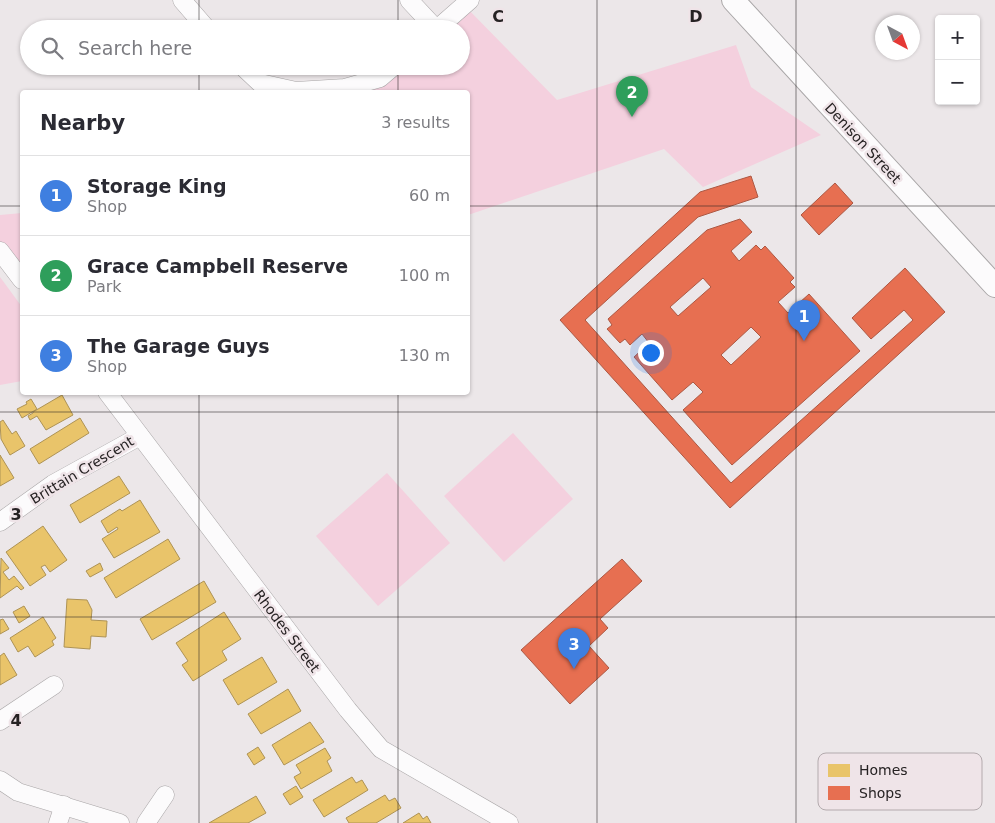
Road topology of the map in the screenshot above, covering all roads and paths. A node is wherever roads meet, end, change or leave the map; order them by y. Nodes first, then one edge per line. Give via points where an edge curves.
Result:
1 (182, 0) edge
2 (409, 0) edge
3 (470, 0) edge
4 (733, 0) edge
5 (200, 20) edge
6 (428, 20) edge
7 (447, 20) edge
8 (251, 75) edge
9 (384, 75) edge
10 (291, 90) edge
11 (312, 90) edge
12 (0, 251) edge
13 (20, 277) edge
14 (995, 286) edge
15 (109, 395) edge
16 (140, 436) junction
17 (0, 522) edge
18 (54, 685) dead end
19 (0, 720) edge
20 (0, 780) edge
21 (165, 795) dead end
22 (64, 805) junction
23 (58, 823) edge
24 (120, 823) edge
25 (146, 823) edge
26 (509, 823) edge

1 - 5 street
2 - 6 street
3 - 7 street
4 - 14 main road, Denison Street
8 - 10 street via 260,84
9 - 11 street via 345,88
12 - 13 street
15 - 16 street, Rhodes Street
16 - 17 street, Brittain Crescent via 53,484
16 - 26 street, Rhodes Street via 338,697 381,748
18 - 19 street
20 - 22 street via 18,792
21 - 25 street
22 - 23 street
22 - 24 street

